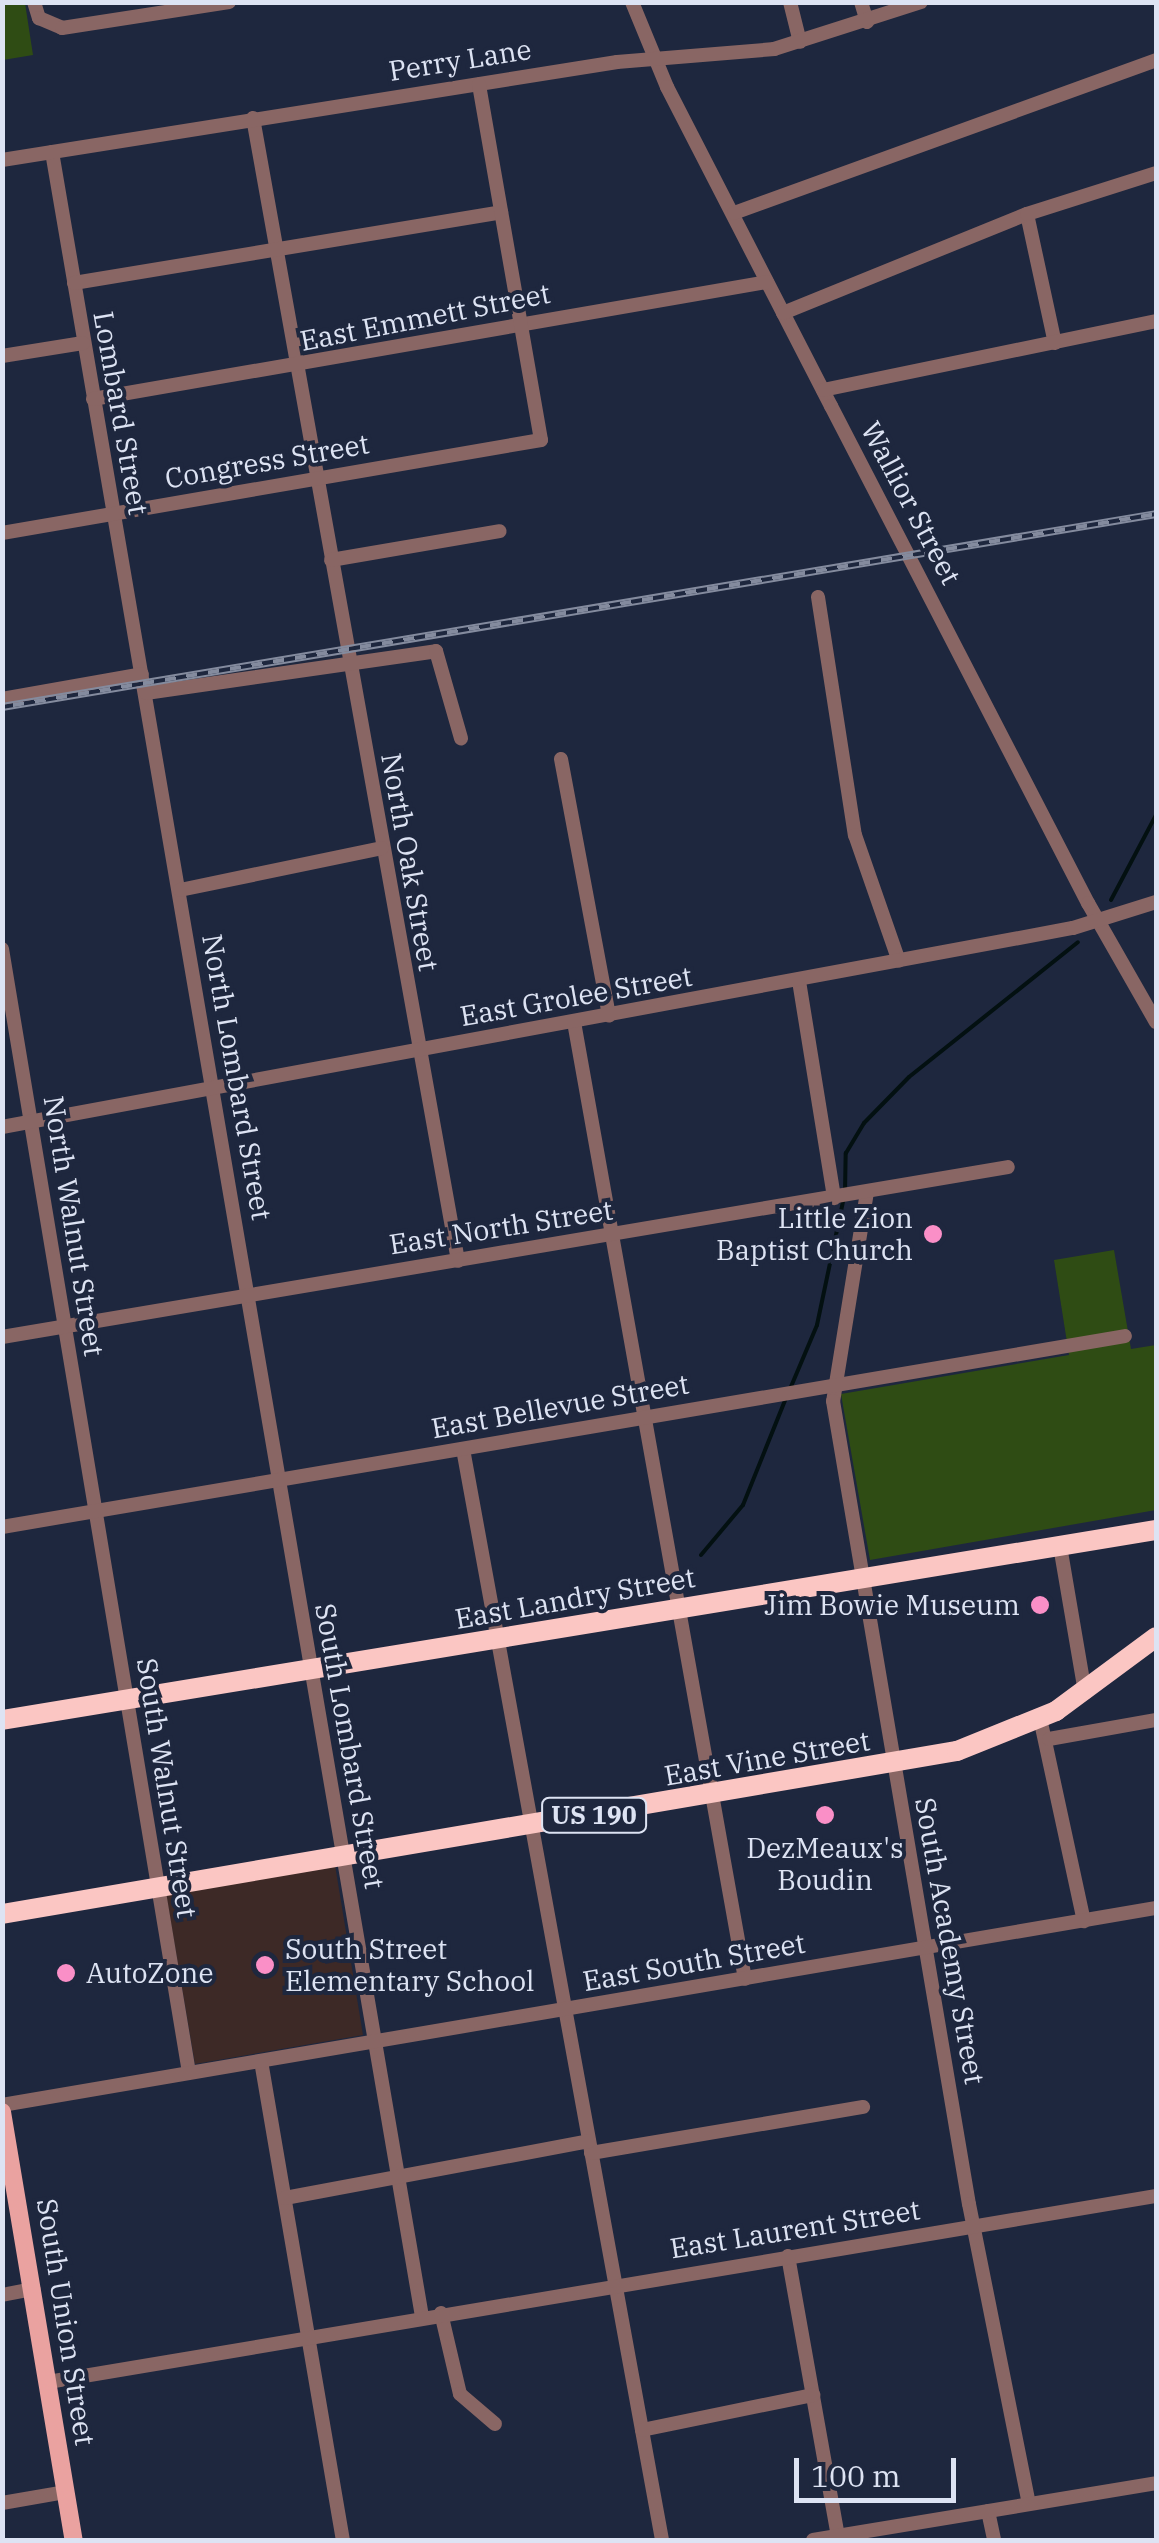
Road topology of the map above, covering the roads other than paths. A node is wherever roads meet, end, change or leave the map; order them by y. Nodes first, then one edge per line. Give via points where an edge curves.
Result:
1 (34, 2) edge
2 (229, 2) edge
3 (632, 2) edge
4 (790, 2) edge
5 (861, 2) edge
6 (921, 2) edge
7 (868, 22) junction
8 (800, 42) junction
9 (653, 59) junction
10 (1156, 60) edge
11 (479, 84) junction
12 (254, 118) junction
13 (52, 152) junction
14 (2, 160) edge
15 (1156, 172) edge
16 (502, 212) junction
17 (734, 213) junction
18 (1027, 214) junction
19 (276, 250) junction
20 (767, 282) junction
21 (74, 283) junction
22 (783, 313) junction
23 (1156, 320) edge
24 (520, 325) junction
25 (1055, 342) junction
26 (84, 344) junction
27 (2, 356) edge
28 (296, 366) junction
29 (823, 390) junction
30 (93, 400) junction
31 (316, 478) junction
32 (113, 514) junction
33 (500, 531) dead end
34 (2, 533) edge
35 (331, 560) junction
36 (818, 597) dead end
37 (348, 655) junction
38 (144, 683) junction
39 (2, 699) edge
40 (461, 738) dead end
41 (561, 760) dead end
42 (382, 848) junction
43 (180, 890) junction
44 (1156, 902) edge
45 (1100, 922) junction
46 (2, 950) edge
47 (899, 961) junction
48 (798, 981) junction
49 (609, 1016) junction
50 (574, 1022) junction
51 (1156, 1022) edge
52 (421, 1050) junction
53 (214, 1089) junction
54 (31, 1121) junction
55 (2, 1127) edge
56 (1008, 1167) dead end
57 (867, 1192) junction
58 (841, 1197) junction
59 (616, 1234) junction
60 (458, 1261) junction
61 (248, 1296) junction
62 (65, 1327) junction
63 (1125, 1336) dead end
64 (2, 1337) edge
65 (831, 1386) junction
66 (649, 1416) junction
67 (463, 1449) junction
68 (280, 1480) junction
69 (96, 1511) junction
70 (2, 1526) edge
71 (1156, 1530) edge
72 (1060, 1546) junction
73 (863, 1578) junction
74 (680, 1608) junction
75 (1156, 1637) edge
76 (496, 1639) junction
77 (312, 1670) junction
78 (1085, 1694) junction
79 (127, 1700) junction
80 (1040, 1718) junction
81 (2, 1720) edge
82 (1156, 1720) edge
83 (1049, 1739) junction
84 (894, 1764) junction
85 (712, 1795) junction
86 (531, 1826) junction
87 (344, 1857) junction
88 (158, 1888) junction
89 (1156, 1908) edge
90 (2, 1914) edge
91 (1084, 1920) junction
92 (926, 1947) junction
93 (745, 1979) junction
94 (564, 2009) junction
95 (375, 2041) junction
96 (262, 2061) junction
97 (189, 2073) junction
98 (863, 2107) dead end
99 (2, 2108) edge
100 (590, 2147) junction
101 (397, 2177) junction
102 (1156, 2196) edge
103 (285, 2198) junction
104 (975, 2222) junction
105 (788, 2256) junction
106 (616, 2284) junction
107 (33, 2290) junction
108 (2, 2295) edge
109 (440, 2313) junction
110 (422, 2316) junction
111 (308, 2335) junction
112 (48, 2382) junction
113 (813, 2395) junction
114 (495, 2424) dead end
115 (642, 2430) junction
116 (1156, 2483) edge
117 (66, 2492) junction
118 (2, 2503) edge
119 (1029, 2504) junction
120 (988, 2511) junction
121 (838, 2536) junction
122 (857, 2536) edge
123 (74, 2540) edge
124 (344, 2540) edge
125 (662, 2540) edge
126 (813, 2540) edge
127 (994, 2540) edge

1 - 2 street via 39,18 62,28
3 - 9 street, Wallior Street
4 - 8 street
5 - 7 street
6 - 7 street, Perry Lane
7 - 8 street, Perry Lane
8 - 9 street, Perry Lane
9 - 11 street, Perry Lane
9 - 17 street, Wallior Street
10 - 17 street
11 - 12 street, Perry Lane
11 - 16 street
12 - 13 street, Perry Lane
12 - 19 street, North Oak Street
13 - 14 street, Perry Lane
13 - 21 street, Lombard Street
15 - 18 street
16 - 19 street
16 - 24 street
17 - 20 street, Wallior Street
18 - 22 street
18 - 25 street
19 - 21 street
19 - 28 street, North Oak Street
20 - 22 street, Wallior Street
20 - 24 street, East Emmett Street
21 - 26 street, Lombard Street
22 - 29 street, Wallior Street
23 - 25 street
24 - 28 street, East Emmett Street
24 - 31 street, Congress Street via 541,440
25 - 29 street
26 - 27 street
26 - 30 street, Lombard Street
28 - 30 street, East Emmett Street
28 - 31 street, North Oak Street
29 - 45 street, Wallior Street
30 - 32 street, Lombard Street
31 - 32 street, Congress Street
31 - 35 street, North Oak Street
32 - 34 street, Congress Street
32 - 38 street, Lombard Street
33 - 35 street
35 - 37 street, North Oak Street
36 - 47 street via 854,834
37 - 38 street
37 - 40 street via 441,654
37 - 42 street, North Oak Street
38 - 39 street
38 - 43 street, North Lombard Street
41 - 49 street
42 - 43 street
42 - 52 street, North Oak Street
43 - 53 street, North Lombard Street
44 - 45 street, East Grolee Street
45 - 47 street, East Grolee Street
45 - 51 street, Wallior Street
46 - 54 street, North Walnut Street
47 - 48 street, East Grolee Street
48 - 49 street, East Grolee Street
48 - 58 street
49 - 50 street, East Grolee Street
50 - 52 street, East Grolee Street
50 - 59 street
52 - 53 street, East Grolee Street
52 - 60 street, North Oak Street
53 - 54 street, East Grolee Street
53 - 61 street, North Lombard Street
54 - 55 street, East Grolee Street
54 - 62 street, North Walnut Street
56 - 57 street, East North Street
57 - 58 street, East North Street
57 - 65 street, South Academy Street
58 - 59 street, East North Street
59 - 60 street, East North Street
59 - 66 street
60 - 61 street, East North Street
61 - 62 street, East North Street
61 - 68 street, North Lombard Street
62 - 64 street, East North Street
62 - 69 street, North Walnut Street
63 - 65 street, East Bellevue Street
65 - 66 street, East Bellevue Street
65 - 73 street, South Academy Street
66 - 67 street, East Bellevue Street
66 - 74 street
67 - 68 street, East Bellevue Street
67 - 76 street
68 - 69 street, East Bellevue Street
68 - 77 street, South Lombard Street
69 - 70 street, East Bellevue Street
69 - 79 street, South Walnut Street
71 - 72 highway, East Landry Street
72 - 73 highway, East Landry Street
72 - 78 street
73 - 74 highway, East Landry Street
73 - 84 street, South Academy Street
74 - 76 highway, East Landry Street
74 - 85 street
75 - 78 highway, East Vine Street / US 190
76 - 77 highway, East Landry Street
76 - 86 street
77 - 79 highway, East Landry Street
77 - 87 street, South Lombard Street
78 - 80 highway, East Vine Street / US 190
79 - 81 highway, East Landry Street
79 - 88 street, South Walnut Street
80 - 83 street
80 - 84 highway, East Vine Street / US 190 via 982,1743
82 - 83 street
83 - 91 street
84 - 85 highway, East Vine Street / US 190
84 - 92 street, South Academy Street
85 - 86 highway, East Vine Street / US 190
85 - 93 street
86 - 87 highway, East Vine Street / US 190
86 - 94 street
87 - 88 highway, East Vine Street / US 190
87 - 95 street, South Lombard Street
88 - 90 highway, East Vine Street / US 190
88 - 97 street, South Walnut Street
89 - 91 street, East South Street
91 - 92 street, East South Street
92 - 93 street, East South Street
92 - 104 street, South Academy Street
93 - 94 street, East South Street
94 - 95 street, East South Street
94 - 100 street
95 - 96 street, East South Street
95 - 101 street, South Lombard Street
96 - 97 street, East South Street
96 - 103 street
97 - 99 street, East South Street
98 - 100 street
99 - 107 main road, South Union Street
100 - 101 street
100 - 106 street
101 - 103 street
101 - 110 street, South Lombard Street
102 - 104 street, East Laurent Street
103 - 111 street
104 - 105 street, East Laurent Street
104 - 119 street, South Academy Street
105 - 106 street, East Laurent Street
105 - 113 street
106 - 109 street, East Laurent Street
106 - 115 street
107 - 108 street
107 - 112 main road, South Union Street
109 - 110 street, East Laurent Street
109 - 114 street via 460,2394
110 - 111 street
111 - 112 street
111 - 124 street
112 - 117 main road, South Union Street
113 - 115 street
113 - 121 street
115 - 125 street
116 - 119 street
117 - 118 street
117 - 123 main road, South Union Street
119 - 120 street
120 - 122 street
120 - 127 street
121 - 122 street
121 - 126 street

